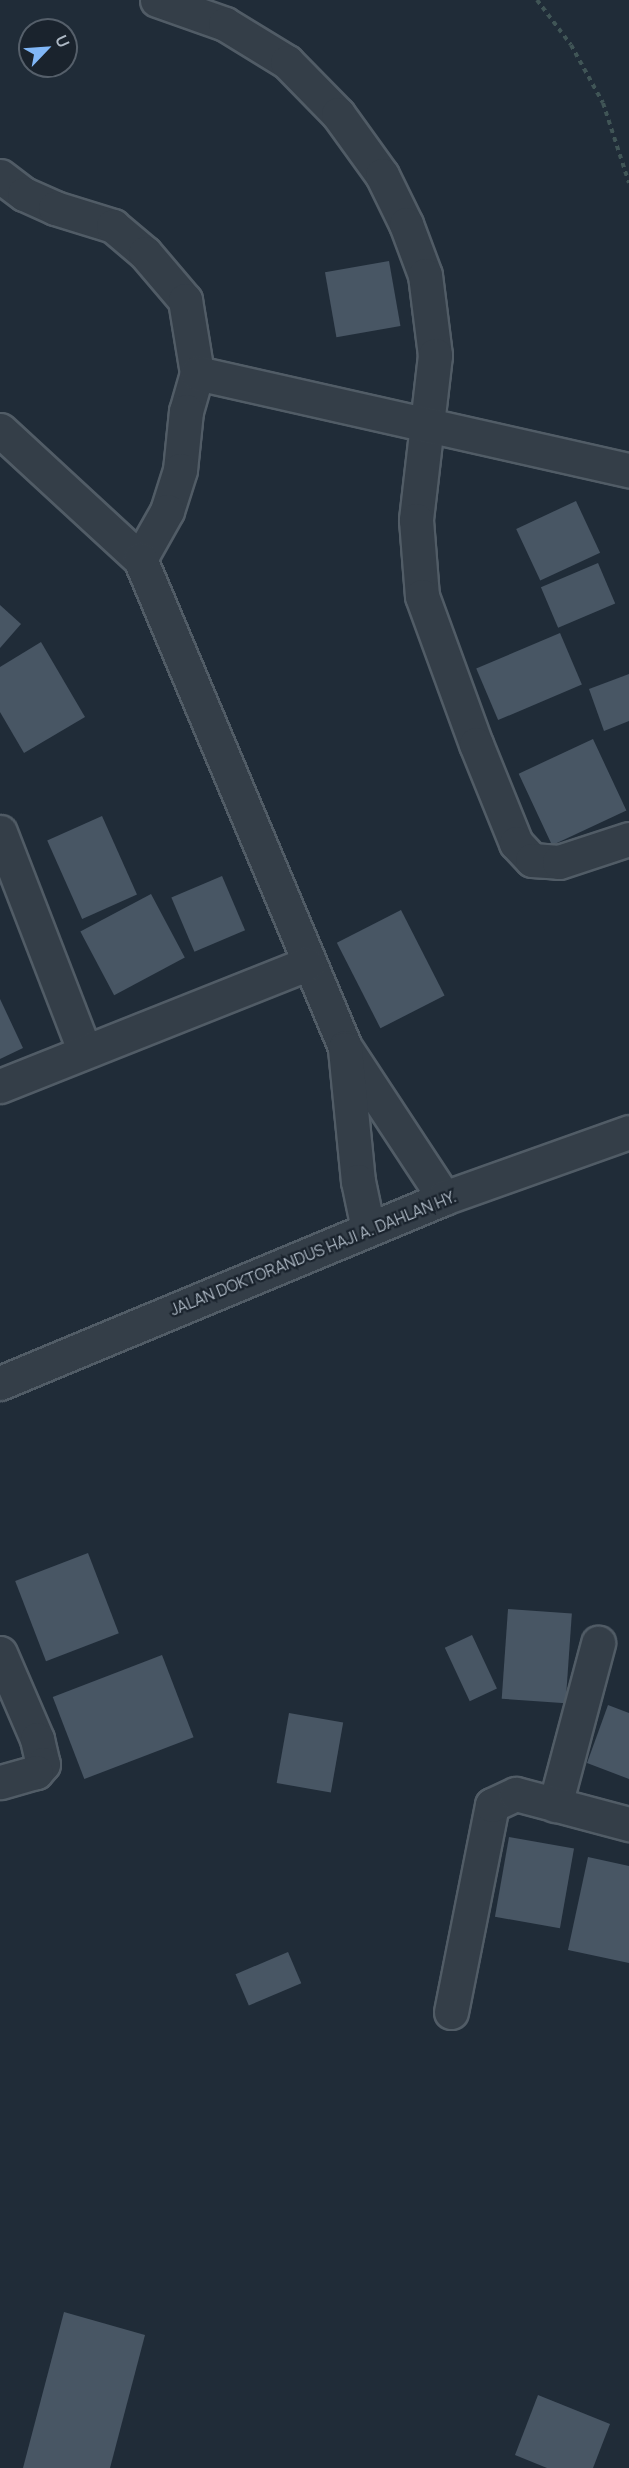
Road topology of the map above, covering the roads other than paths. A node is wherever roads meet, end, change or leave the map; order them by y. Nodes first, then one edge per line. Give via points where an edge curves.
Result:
1 (157, 0) edge
2 (0, 176) edge
3 (197, 374) junction
4 (424, 426) junction
5 (0, 430) edge
6 (629, 470) edge
7 (140, 559) junction
8 (0, 832) edge
9 (629, 840) edge
10 (307, 964) junction
11 (345, 1047) junction
12 (84, 1050) junction
13 (0, 1086) edge
14 (629, 1132) edge
15 (444, 1198) junction
16 (368, 1229) junction
17 (0, 1383) edge
18 (598, 1642) dead end
19 (0, 1653) edge
20 (0, 1782) edge
21 (555, 1805) junction
22 (629, 1824) edge
23 (451, 2012) dead end

1 - 4 street via 225,24 287,62 338,114 382,175 425,275 435,355
2 - 3 street via 24,194 54,208 113,226 145,253 185,300
3 - 4 street
3 - 7 street via 186,411 180,470 167,511
4 - 6 street
4 - 9 street via 416,520 422,596 516,843 532,860 559,862
5 - 7 street
7 - 10 street
8 - 12 street
10 - 11 street
10 - 12 street
11 - 15 street
11 - 16 street via 357,1181
12 - 13 street
14 - 15 street, JALAN DOKTORANDUS HAJI A. DAHLAN HY.
15 - 16 street, JALAN DOKTORANDUS HAJI A. DAHLAN HY.
16 - 17 street, JALAN DOKTORANDUS HAJI A. DAHLAN HY.
18 - 21 street
19 - 20 street via 37,1739 43,1764 36,1772
21 - 22 street
21 - 23 street via 516,1794 492,1805

